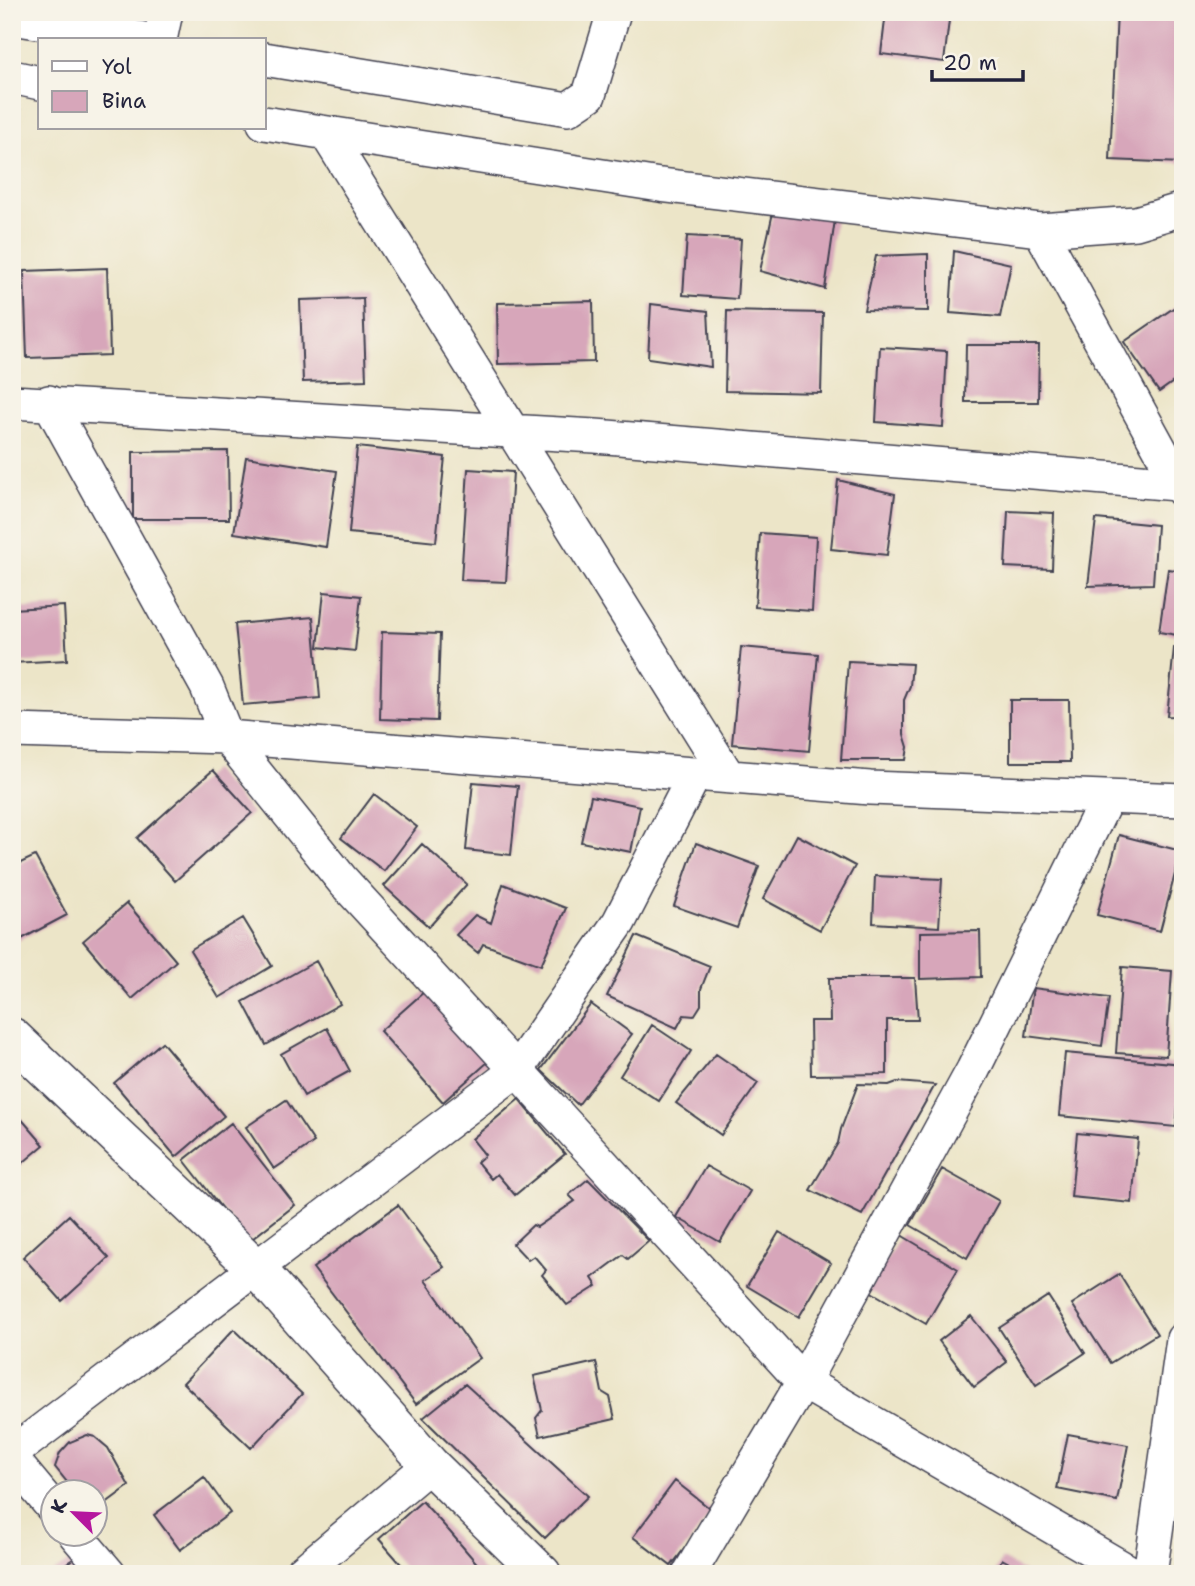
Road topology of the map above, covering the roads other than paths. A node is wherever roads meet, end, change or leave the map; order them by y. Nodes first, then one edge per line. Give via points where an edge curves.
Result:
1 (166, 12) edge
2 (614, 12) edge
3 (12, 18) edge
4 (138, 38) edge
5 (160, 38) edge
6 (266, 59) edge
7 (12, 78) edge
8 (38, 83) edge
9 (266, 123) edge
10 (326, 132) junction
11 (1183, 209) edge
12 (1040, 230) junction
13 (12, 402) edge
14 (49, 402) junction
15 (512, 432) junction
16 (1180, 487) edge
17 (12, 732) edge
18 (227, 737) junction
19 (695, 774) junction
20 (728, 776) junction
21 (1107, 798) junction
22 (1183, 800) edge
23 (12, 1037) edge
24 (517, 1070) junction
25 (255, 1266) junction
26 (1183, 1339) edge
27 (803, 1382) junction
28 (12, 1453) edge
29 (12, 1459) edge
30 (430, 1465) junction
31 (38, 1490) edge
32 (87, 1548) edge
33 (109, 1574) edge
34 (300, 1574) edge
35 (542, 1574) edge
36 (689, 1574) edge
37 (1133, 1574) edge
38 (1150, 1574) edge

1 - 5 street
2 - 6 street via 589,94 568,109
3 - 4 street
7 - 8 street
9 - 10 street
10 - 12 street via 660,185
10 - 15 street
11 - 12 street via 1136,223
12 - 16 street
13 - 14 street
14 - 15 street
14 - 18 street via 207,687
15 - 16 street
15 - 20 street
17 - 18 street
18 - 19 street
18 - 24 street via 343,881
19 - 20 street
19 - 24 street via 619,922
20 - 21 street via 870,788
21 - 22 street
21 - 27 street via 974,1070
23 - 25 street
24 - 25 street
24 - 27 street
25 - 28 street
25 - 30 street
26 - 38 street
27 - 36 street
27 - 37 street
29 - 31 street
30 - 34 street
30 - 35 street
32 - 33 street

